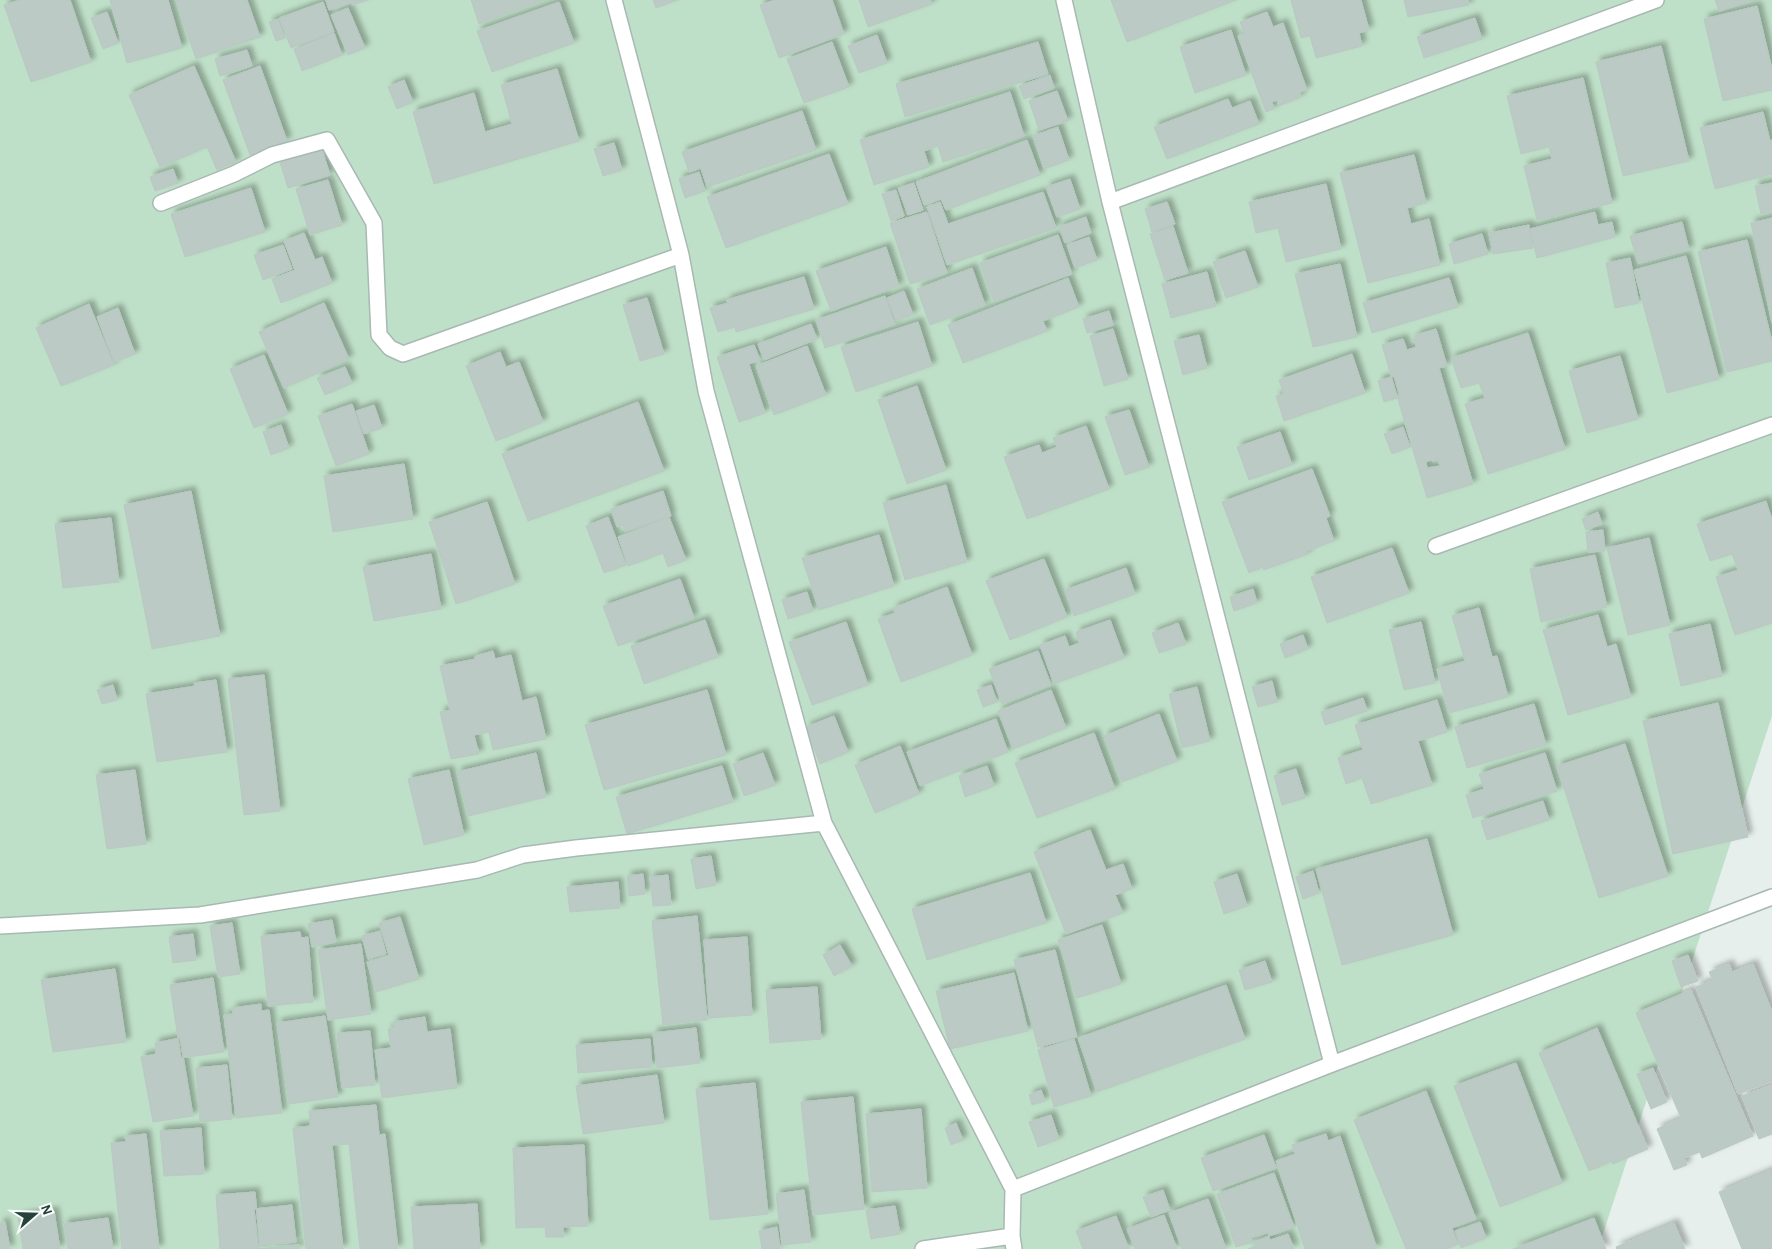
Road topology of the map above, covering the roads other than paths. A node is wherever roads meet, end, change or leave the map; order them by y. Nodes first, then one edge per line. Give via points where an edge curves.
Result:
1 (614, 0) edge
2 (1064, 0) edge
3 (1656, 0) edge
4 (1110, 202) junction
5 (161, 203) dead end
6 (681, 255) junction
7 (1772, 425) edge
8 (1436, 546) dead end
9 (824, 822) junction
10 (1772, 897) edge
11 (0, 926) edge
12 (1332, 1064) junction
13 (1013, 1189) junction
14 (1013, 1242) edge
15 (923, 1249) edge

1 - 6 street
2 - 4 street
3 - 4 street
4 - 12 street
5 - 6 street via 272,155 327,140 374,223 379,335 390,348 403,354
6 - 9 street via 706,391
7 - 8 street
9 - 11 street via 524,855 477,870 200,915
9 - 13 street
10 - 12 street
12 - 13 street
13 - 14 street
14 - 15 street

